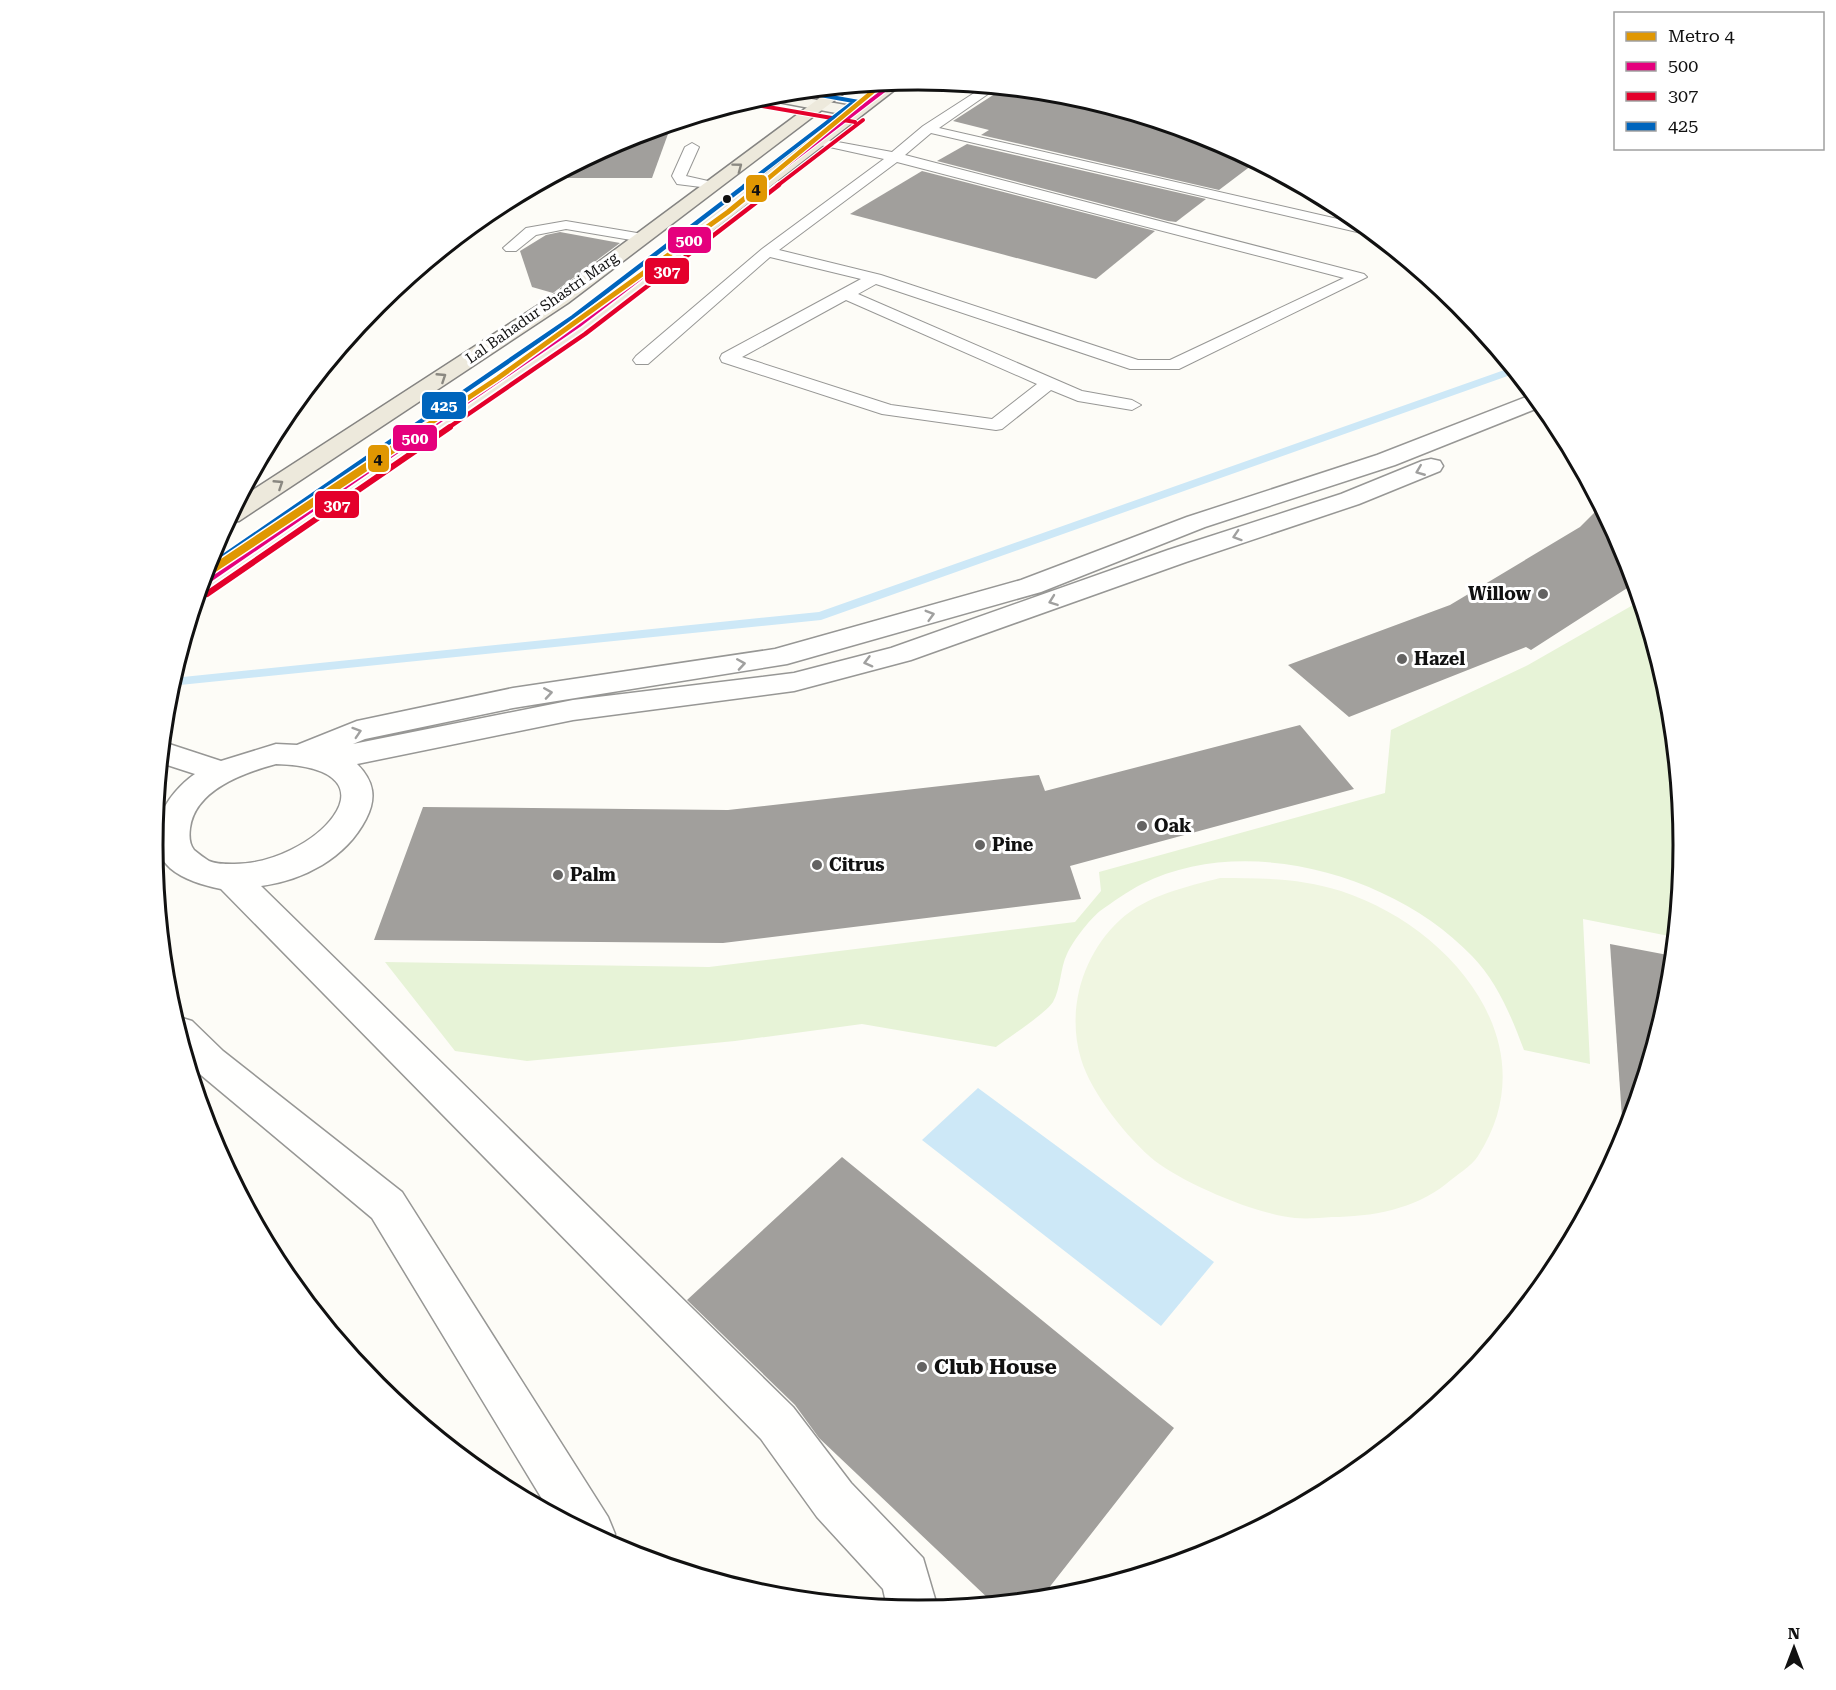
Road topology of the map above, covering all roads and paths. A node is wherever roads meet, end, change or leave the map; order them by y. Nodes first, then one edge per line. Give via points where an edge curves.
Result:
1 (883, 91) edge
2 (982, 93) edge
3 (835, 95) edge
4 (794, 101) edge
5 (822, 105) junction
6 (857, 112) junction
7 (928, 129) junction
8 (821, 141) junction
9 (692, 147) dead end
10 (895, 157) junction
11 (712, 186) junction
12 (1350, 226) edge
13 (643, 238) junction
14 (511, 248) dead end
15 (767, 252) junction
16 (874, 278) junction
17 (847, 295) junction
18 (642, 360) dead end
19 (1049, 383) junction
20 (1530, 403) edge
21 (1132, 405) dead end
22 (1542, 421) edge
23 (1358, 469) junction
24 (1387, 484) junction
25 (243, 508) edge
26 (212, 577) edge
27 (168, 754) edge
28 (316, 757) junction
29 (222, 772) junction
30 (170, 801) edge
31 (230, 877) junction
32 (190, 1042) edge
33 (583, 1522) edge
34 (911, 1600) edge

1 - 6 main road, Lal Bahadur Shastri Marg
2 - 7 lane
3 - 5 main road, Lal Bahadur Shastri Marg
4 - 5 main road
5 - 6 main road
11 -> 5 main road, Lal Bahadur Shastri Marg
6 - 8 main road, Lal Bahadur Shastri Marg
7 - 10 lane
7 - 12 lane
8 - 10 lane
8 - 26 main road, Lal Bahadur Shastri Marg via 579,326
9 - 11 lane via 679,176 682,181
10 - 15 lane
10 - 16 lane via 1359,277 1173,365 1136,364
11 - 13 main road, Lal Bahadur Shastri Marg
13 - 14 lane via 566,225 531,231
25 -> 13 main road, Lal Bahadur Shastri Marg via 561,299
15 - 16 lane
15 - 18 lane
16 - 17 lane
17 - 19 lane
17 - 19 lane via 728,358 888,410 996,425
19 - 21 lane via 1078,396
20 - 23 street
22 -> 24 street
23 - 24 street
28 -> 23 street via 357,731 501,701 777,658 1031,586 1196,522
24 -> 28 street via 973,630 794,682 573,710
27 - 29 street
28 - 29 street via 276,754
28 - 31 street via 347,771 356,788 356,808 344,829 324,849 295,865 262,875
29 - 30 street
30 - 31 street via 172,843 182,859 202,872
31 - 34 street via 777,1423 834,1500 905,1576
32 - 33 street via 387,1205

